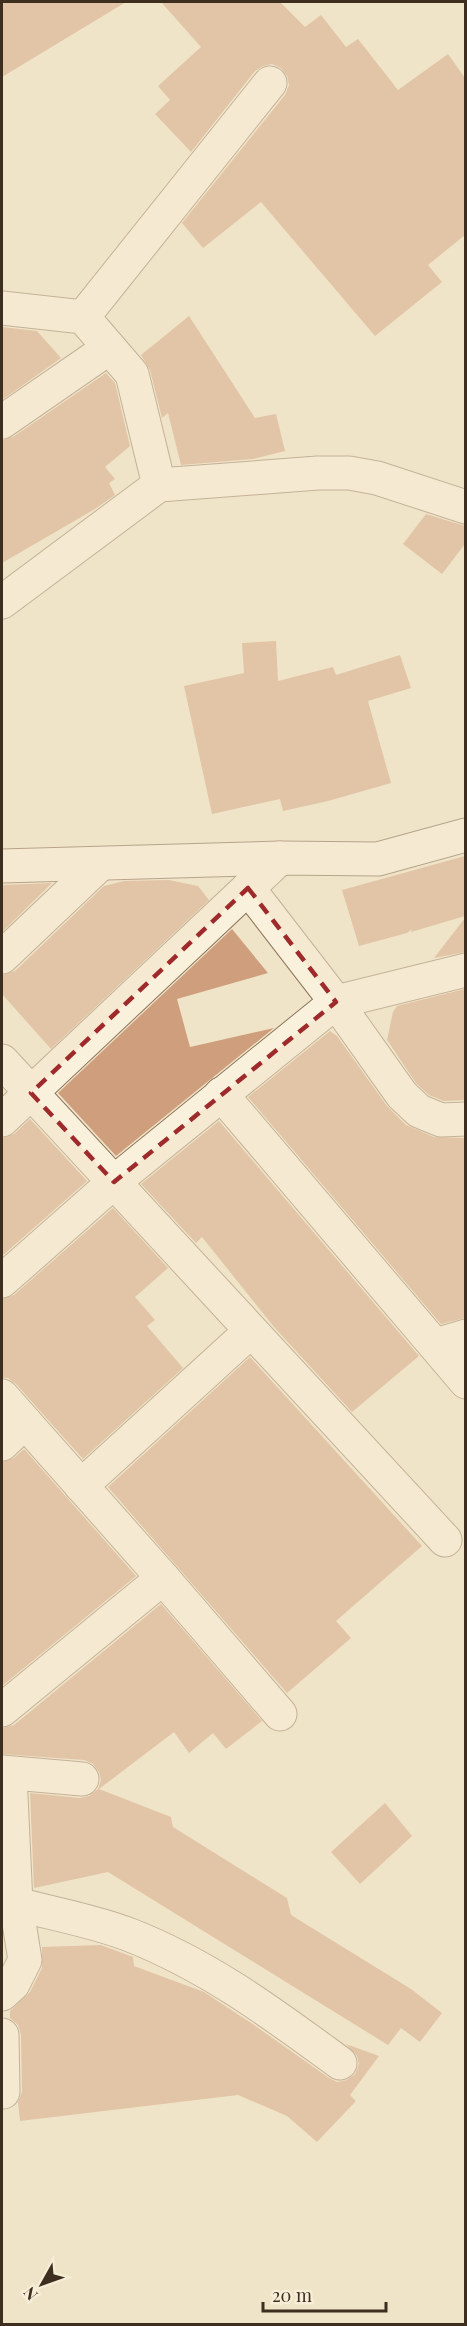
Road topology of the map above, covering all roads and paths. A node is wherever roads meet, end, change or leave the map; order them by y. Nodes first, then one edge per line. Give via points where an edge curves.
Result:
1 (270, 83) dead end
2 (2, 308) edge
3 (83, 317) junction
4 (109, 348) junction
5 (2, 422) edge
6 (159, 485) junction
7 (465, 507) edge
8 (2, 602) edge
9 (465, 835) edge
10 (280, 858) junction
11 (99, 865) junction
12 (2, 866) edge
13 (248, 888) junction
14 (2, 957) edge
15 (465, 970) edge
16 (336, 1002) junction
17 (2, 1061) edge
18 (31, 1093) junction
19 (221, 1094) junction
20 (465, 1119) edge
21 (2, 1120) edge
22 (114, 1182) junction
23 (2, 1281) edge
24 (251, 1331) junction
25 (465, 1336) edge
26 (435, 1345) junction
27 (465, 1382) edge
28 (2, 1396) edge
29 (13, 1433) edge
30 (81, 1486) junction
31 (446, 1540) dead end
32 (163, 1578) junction
33 (2, 1710) edge
34 (280, 1714) dead end
35 (6, 1773) edge
36 (82, 1779) dead end
37 (9, 1902) edge
38 (2, 1994) edge
39 (2, 2035) edge
40 (340, 2063) dead end
41 (3, 2092) dead end

1 - 3 street
2 - 3 street
3 - 4 street
4 - 5 street
4 - 6 street via 132,374
6 - 7 street via 349,473 377,478
6 - 8 street
9 - 10 street via 378,859
10 - 11 street
10 - 13 street
11 - 12 street
11 - 14 street
13 - 16 street
13 - 18 street
15 - 16 street
16 - 19 street
16 - 20 street via 402,1095 418,1111 441,1120
17 - 18 street
18 - 21 street
18 - 22 street
19 - 22 street
19 - 26 street
22 - 23 street
22 - 24 street
24 - 30 street
24 - 31 street
25 - 26 street
26 - 27 street
28 - 29 street
29 - 30 street
30 - 32 street
32 - 33 street
32 - 34 street
35 - 36 street
35 - 37 street
37 - 38 street via 25,1960 13,1984
37 - 40 street via 128,1935 183,1958 249,1996
39 - 41 street

